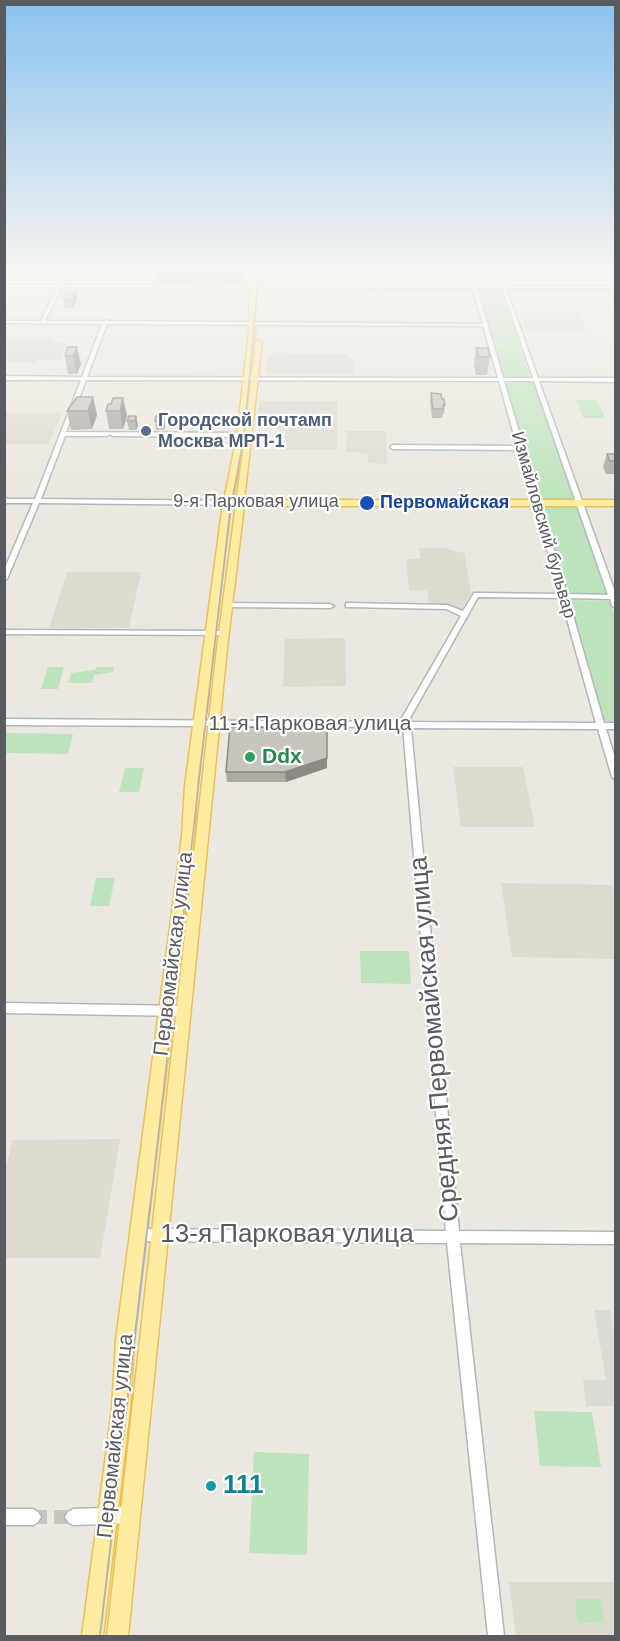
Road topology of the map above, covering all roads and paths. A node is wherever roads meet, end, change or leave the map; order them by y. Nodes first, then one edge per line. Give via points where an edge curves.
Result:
1 (95, 349) edge
2 (252, 349) edge
3 (257, 349) edge
4 (492, 349) edge
5 (525, 349) edge
6 (4, 378) edge
7 (84, 378) junction
8 (251, 379) junction
9 (501, 379) junction
10 (536, 379) junction
11 (615, 380) edge
12 (62, 434) junction
13 (245, 435) junction
14 (393, 447) dead end
15 (521, 448) junction
16 (4, 501) edge
17 (37, 501) junction
18 (227, 502) junction
19 (239, 503) junction
20 (537, 503) junction
21 (580, 503) junction
22 (615, 503) edge
23 (4, 579) edge
24 (564, 597) junction
25 (614, 597) edge
26 (227, 605) junction
27 (349, 605) dead end
28 (330, 606) dead end
29 (615, 606) edge
30 (465, 615) junction
31 (4, 632) edge
32 (212, 633) junction
33 (224, 633) junction
34 (4, 722) edge
35 (199, 723) junction
36 (215, 723) junction
37 (406, 725) junction
38 (601, 726) junction
39 (615, 726) edge
40 (615, 777) edge
41 (4, 1008) edge
42 (176, 1010) junction
43 (139, 1235) junction
44 (161, 1235) junction
45 (453, 1236) junction
46 (615, 1238) edge
47 (108, 1515) junction
48 (131, 1515) junction
49 (4, 1517) edge
50 (33, 1517) tunnel mouth
51 (73, 1517) tunnel mouth
52 (92, 1636) edge
53 (117, 1636) edge
54 (496, 1636) edge

1 - 7 street
2 - 8 main road, Первомайская улица
3 - 8 main road, Первомайская улица
4 - 9 street, Измайловский бульвар
5 - 10 street, Измайловский бульвар
6 - 7 street
7 - 8 street
7 - 12 street
8 - 9 street
8 - 13 main road, Первомайская улица
9 - 10 street
9 - 15 street, Измайловский бульвар
10 - 11 street
10 - 21 street, Измайловский бульвар
12 - 13 street
12 - 17 street
13 - 18 main road, Первомайская улица
13 - 19 main road, Первомайская улица
14 - 15 street
15 - 20 street, Измайловский бульвар
16 - 17 street, 9-я Парковая улица
17 - 18 street, 9-я Парковая улица
17 - 23 street
18 - 19 street, 9-я Парковая улица
18 - 32 main road, Первомайская улица
19 - 20 main road, 9-я Парковая улица
19 - 26 main road, Первомайская улица
20 - 21 main road, 9-я Парковая улица
20 - 24 street, Измайловский бульвар
21 - 22 main road, 9-я Парковая улица
21 - 25 street, Измайловский бульвар
24 - 25 street, Средняя Первомайская улица
24 - 30 street, Средняя Первомайская улица via 476,595
24 - 38 street, Измайловский бульвар
25 - 29 street, Измайловский бульвар
26 - 28 street
26 - 33 main road, Первомайская улица
27 - 30 street via 447,607
30 - 37 street, Средняя Первомайская улица via 406,718
31 - 32 street
32 - 33 street
32 - 35 main road, Первомайская улица
33 - 36 main road, Первомайская улица
34 - 35 street, 11-я Парковая улица
35 - 36 street, 11-я Парковая улица
35 - 42 main road, Первомайская улица
36 - 37 street, 11-я Парковая улица
36 - 42 main road, Первомайская улица
37 - 38 street, 11-я Парковая улица
37 - 45 street, Средняя Первомайская улица
38 - 39 street, 11-я Парковая улица
38 - 40 street, Измайловский бульвар
41 - 42 street
42 - 43 main road, Первомайская улица
42 - 44 main road, Первомайская улица
43 - 44 street, 13-я Парковая улица
43 - 47 main road, Первомайская улица
44 - 45 street, 13-я Парковая улица
44 - 48 main road, Первомайская улица
45 - 46 street, 13-я Парковая улица
45 - 54 street, Средняя Первомайская улица
47 - 48 street
47 - 51 street
47 - 52 main road, Первомайская улица
48 - 53 main road, Первомайская улица
49 - 50 street

